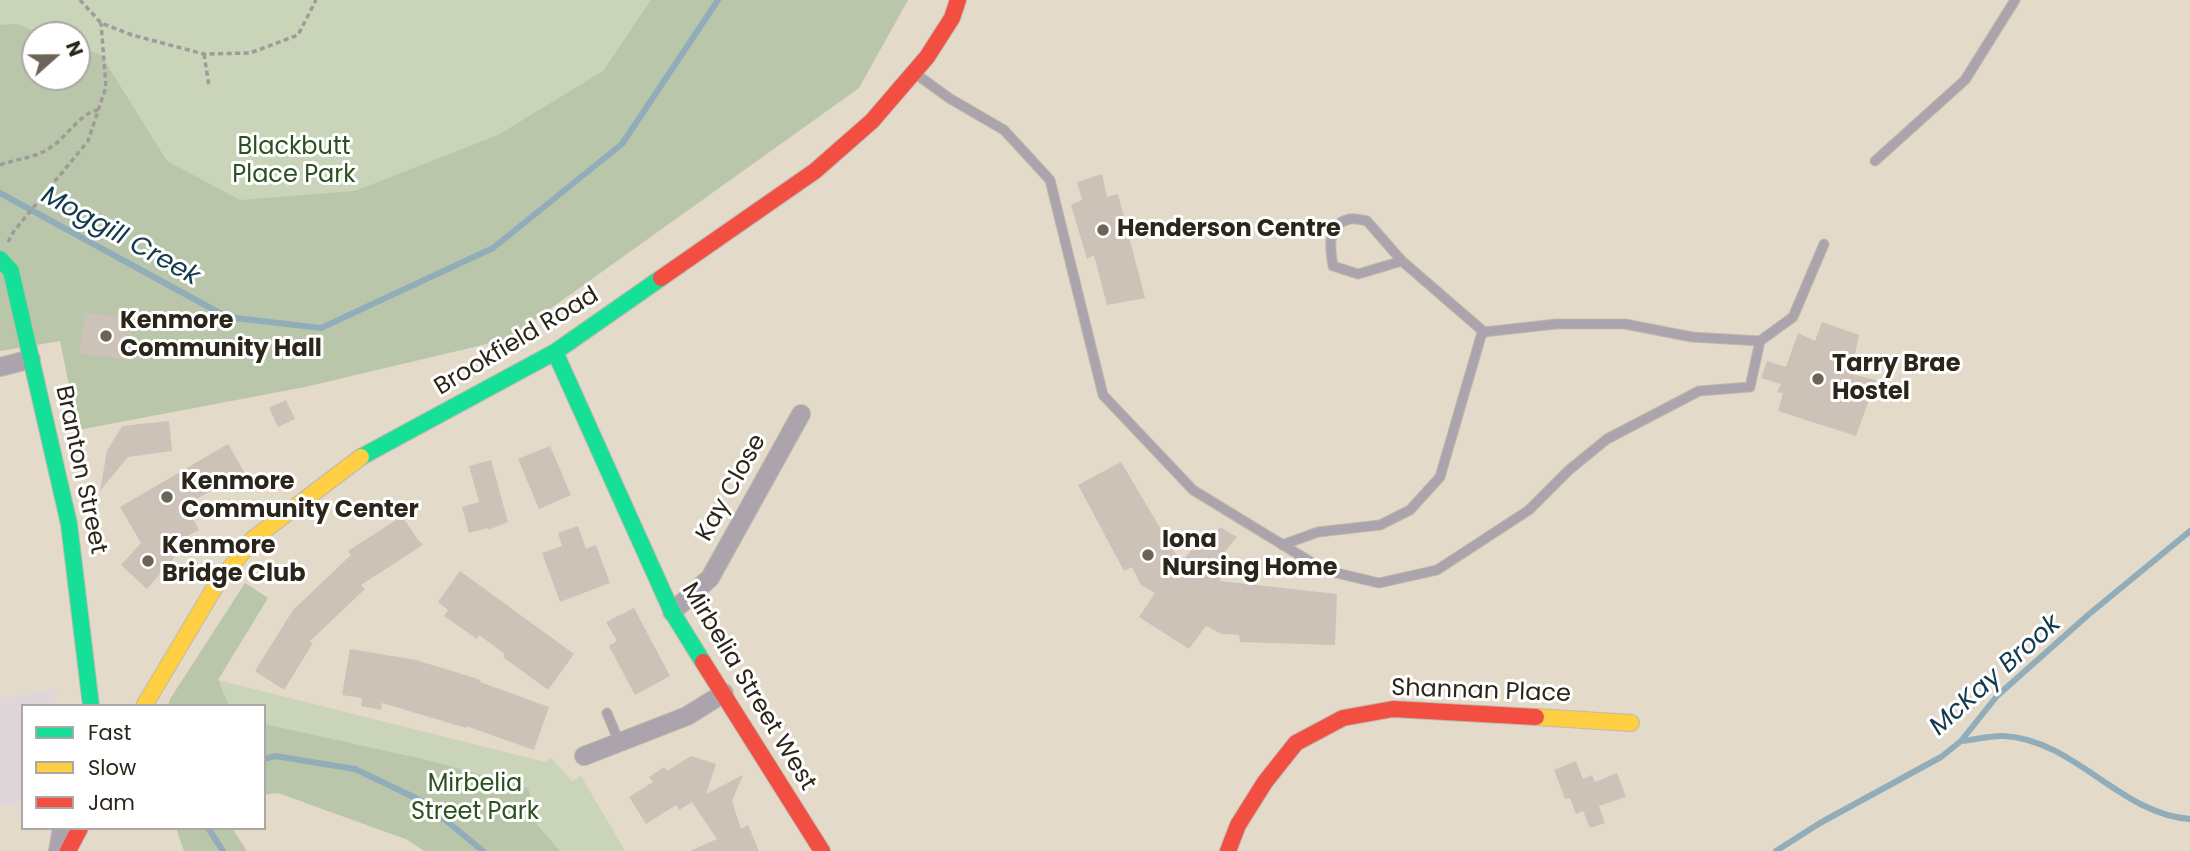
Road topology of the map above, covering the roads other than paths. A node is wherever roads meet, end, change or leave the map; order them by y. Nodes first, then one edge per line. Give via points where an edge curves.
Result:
1 (958, 0) edge
2 (2015, 0) edge
3 (914, 73) junction
4 (1875, 161) dead end
5 (1824, 244) dead end
6 (0, 258) edge
7 (1402, 261) junction
8 (1484, 332) junction
9 (1760, 341) junction
10 (555, 352) junction
11 (32, 359) junction
12 (0, 367) edge
13 (800, 414) dead end
14 (1282, 545) junction
15 (672, 612) junction
16 (724, 694) junction
17 (89, 703) edge
18 (145, 704) edge
19 (607, 713) dead end
20 (1631, 723) dead end
21 (619, 742) junction
22 (584, 756) dead end
23 (62, 830) edge
24 (79, 830) edge
25 (58, 851) edge
26 (68, 851) edge
27 (822, 851) edge
28 (1228, 851) edge

1 - 3 street, Brookfield Road via 953,18
2 - 4 lane via 1965,80
3 - 10 street, Brookfield Road via 872,121 815,171
3 - 14 lane via 1004,130 1050,180 1103,395 1193,491
5 - 9 lane via 1793,317
6 - 11 street, Branton Street via 11,271
7 - 7 lane via 1358,275 1333,266 1329,240 1337,226 1350,219 1367,221
7 - 8 lane
8 - 9 lane via 1556,324 1625,324 1692,337
8 - 14 lane via 1440,477 1410,510 1380,525 1318,531
9 - 14 lane via 1750,387 1699,391 1607,439 1529,510 1437,570 1379,583 1324,570
10 - 15 street, Mirbelia Street West
10 - 18 street, Brookfield Road via 358,458 253,539 215,587
11 - 12 street
11 - 17 street, Branton Street via 69,524
13 - 15 street, Kay Close via 710,578
15 - 16 street, Mirbelia Street West
16 - 21 street via 687,716
16 - 27 street, Mirbelia Street West
19 - 21 lane
20 - 28 street, Shannan Place via 1393,709 1343,718 1296,743 1265,782
21 - 22 street
23 - 25 street
24 - 26 street

